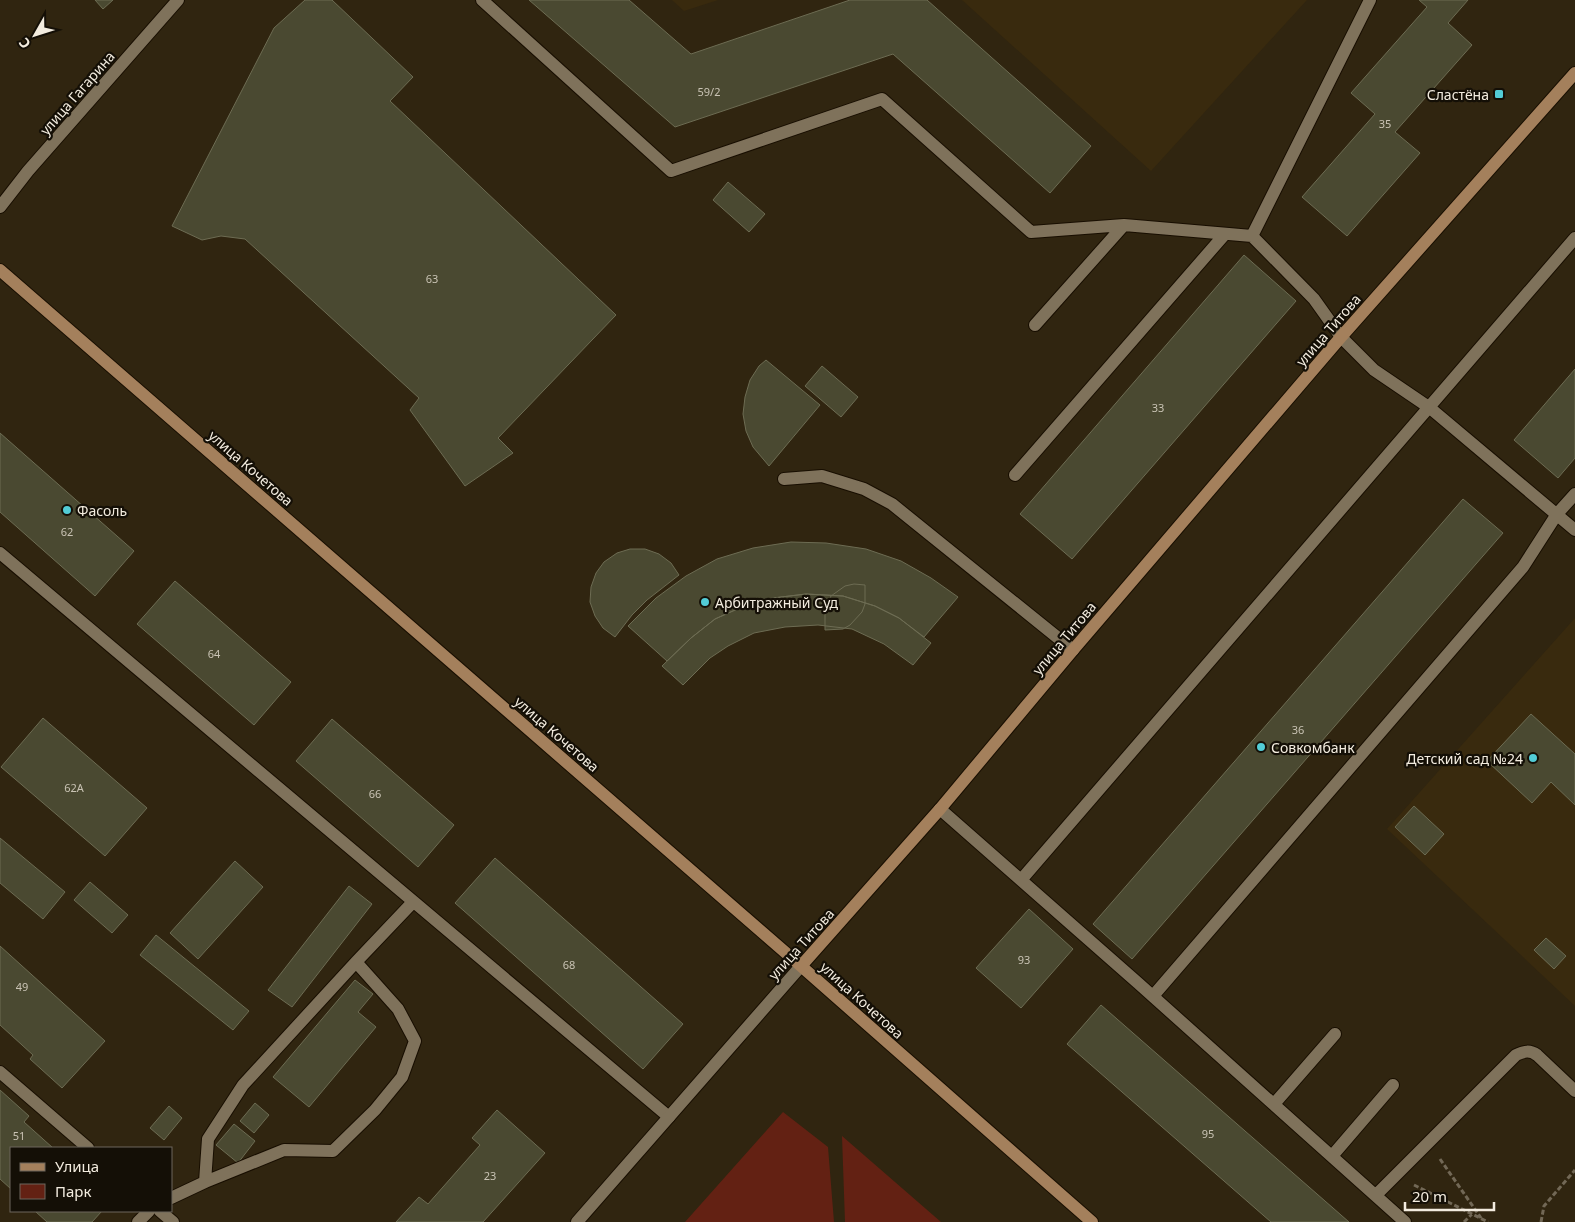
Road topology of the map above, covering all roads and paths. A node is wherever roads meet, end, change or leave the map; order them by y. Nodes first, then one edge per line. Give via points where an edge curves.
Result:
1 (178, 0) edge
2 (482, 0) edge
3 (1370, 0) edge
4 (1575, 73) edge
5 (0, 207) edge
6 (1124, 225) junction
7 (1225, 234) junction
8 (1252, 236) junction
9 (1575, 238) edge
10 (0, 270) edge
11 (1035, 325) dead end
12 (1341, 337) junction
13 (1430, 408) junction
14 (1015, 475) dead end
15 (784, 479) dead end
16 (1575, 494) edge
17 (1557, 514) junction
18 (1575, 530) edge
19 (0, 553) edge
20 (1073, 650) junction
21 (940, 809) junction
22 (1021, 880) junction
23 (413, 902) junction
24 (356, 962) junction
25 (801, 966) junction
26 (1153, 996) junction
27 (1335, 1034) dead end
28 (0, 1072) edge
29 (1393, 1085) dead end
30 (1575, 1091) edge
31 (1274, 1104) junction
32 (669, 1117) junction
33 (1429, 1143) junction
34 (87, 1147) edge
35 (1332, 1156) junction
36 (1575, 1170) edge
37 (1396, 1176) junction
38 (205, 1182) junction
39 (1376, 1196) junction
40 (172, 1198) edge
41 (148, 1212) edge
42 (161, 1212) edge
43 (1472, 1214) junction
44 (1481, 1219) junction
45 (138, 1222) edge
46 (173, 1222) edge
47 (577, 1222) edge
48 (1092, 1222) edge
49 (1405, 1222) edge
50 (1464, 1222) edge
51 (1488, 1222) edge
52 (1541, 1222) edge

1 - 5 street, улица Гагарина
2 - 6 street via 671,171 882,99 1031,232
3 - 8 street
4 - 12 main road, улица Титова
6 - 7 street
6 - 11 street
7 - 8 street
7 - 14 street
8 - 12 street via 1314,299
9 - 13 street
10 - 25 main road, улица Кочетова
12 - 13 street via 1374,370
12 - 20 main road, улица Титова
13 - 17 street
13 - 22 street
15 - 20 street via 822,476 864,489 892,504
16 - 17 street
17 - 18 street
17 - 26 street via 1523,567
19 - 23 street
20 - 21 main road, улица Титова
21 - 22 street
21 - 25 main road, улица Титова
22 - 26 street
23 - 24 street
23 - 32 street
24 - 38 street via 243,1086 208,1139
24 - 38 street via 398,1009 415,1041 402,1077 375,1110 333,1151 284,1150
25 - 32 street, улица Титова
25 - 48 main road, улица Кочетова
26 - 31 street
27 - 31 street
28 - 34 street
29 - 35 street
30 - 33 street via 1538,1055 1522,1052
31 - 35 street
32 - 47 street, улица Титова
33 - 37 street
33 - 44 path
35 - 39 street
36 - 52 path via 1544,1206
37 - 39 street
37 - 43 path
38 - 40 street
39 - 49 street
41 - 45 street
42 - 46 street
43 - 44 path
43 - 50 path
44 - 51 path

